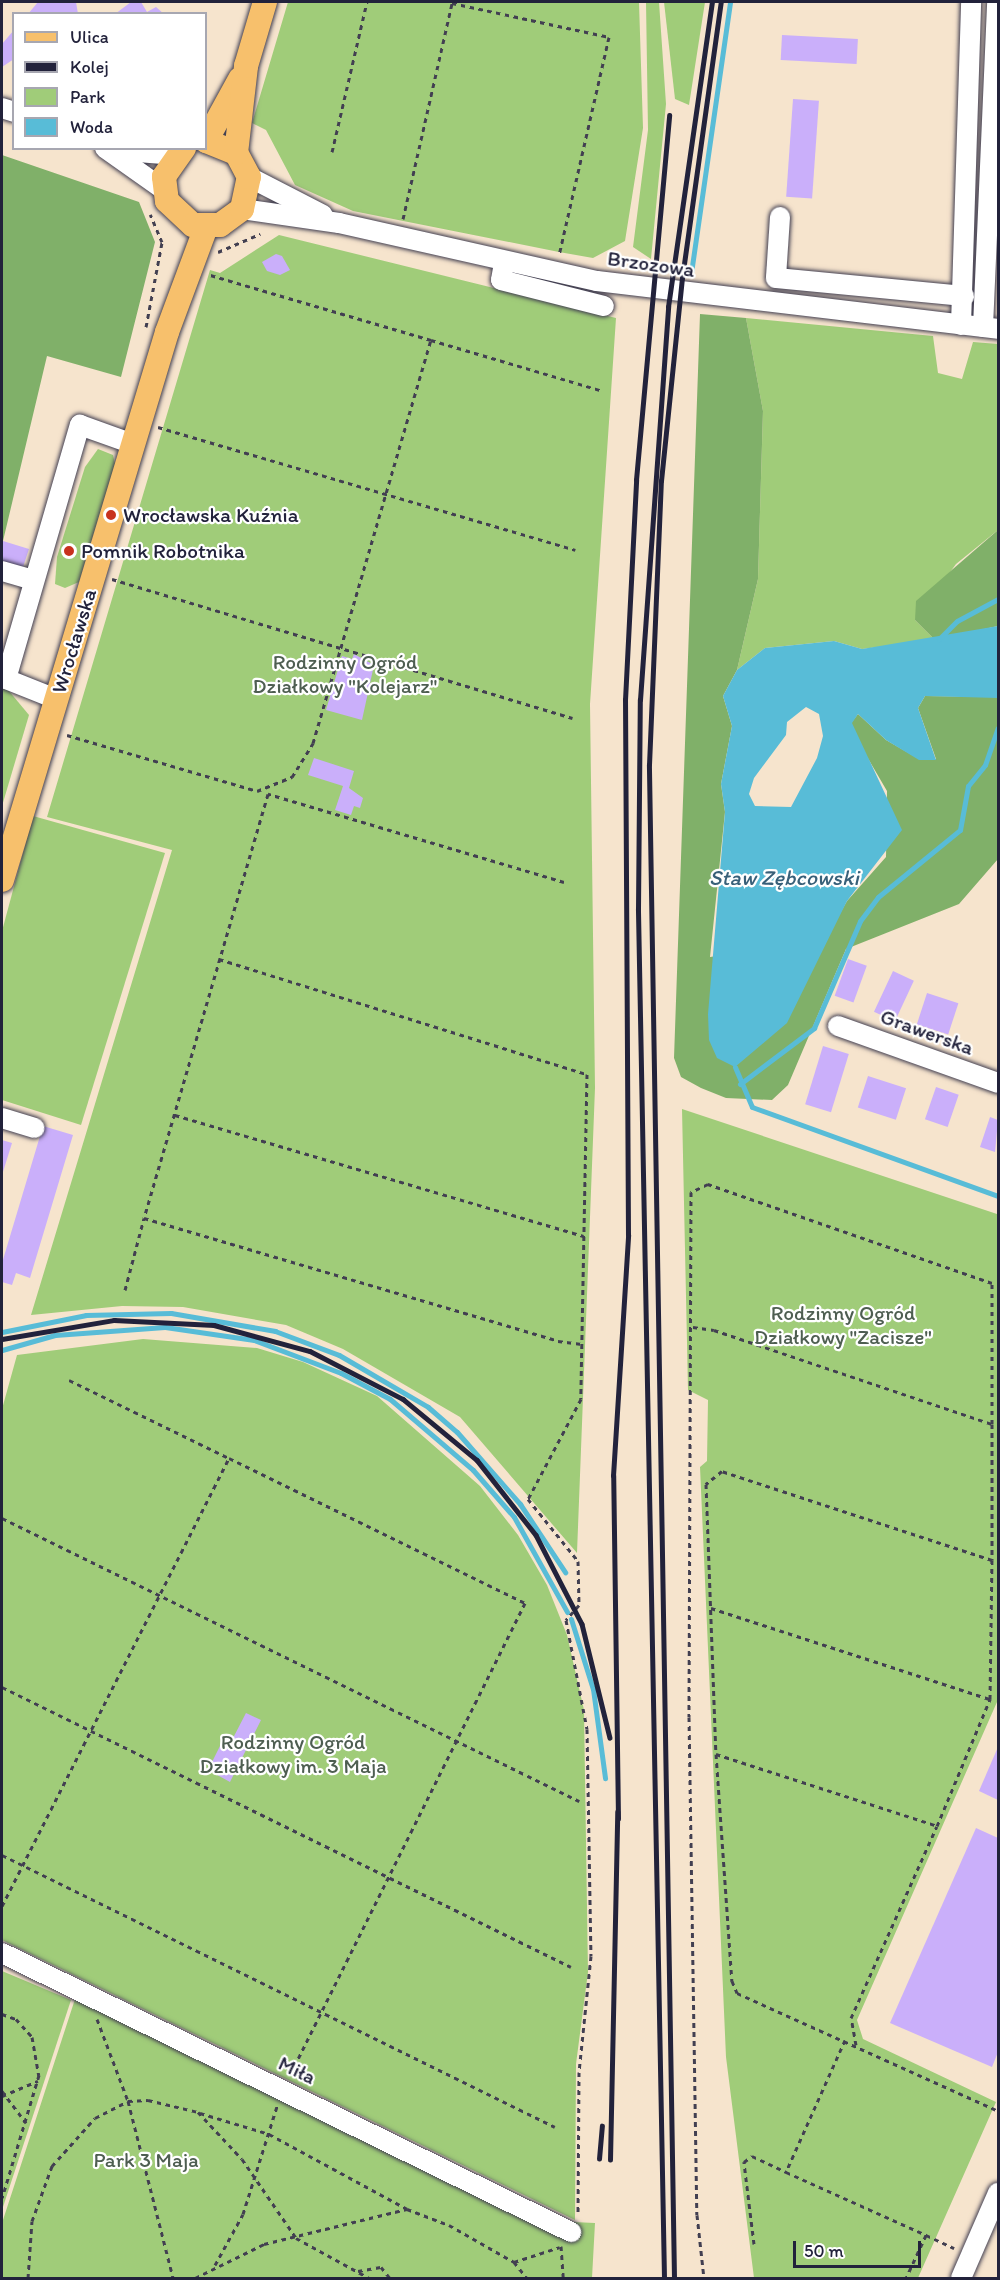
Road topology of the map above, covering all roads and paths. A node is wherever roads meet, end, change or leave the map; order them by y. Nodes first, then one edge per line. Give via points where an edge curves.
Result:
1 (265, 2) edge
2 (367, 2) edge
3 (446, 2) edge
4 (971, 2) edge
5 (997, 2) edge
6 (452, 3) edge
7 (246, 66) junction
8 (207, 139) edge
9 (207, 141) edge
10 (106, 150) edge
11 (130, 150) edge
12 (180, 152) edge
13 (332, 152) dead end
14 (236, 153) junction
15 (249, 177) junction
16 (164, 190) junction
17 (242, 209) junction
18 (149, 211) dead end
19 (780, 216) dead end
20 (182, 219) junction
21 (403, 219) dead end
22 (339, 223) junction
23 (206, 227) junction
24 (260, 234) dead end
25 (559, 252) dead end
26 (208, 256) dead end
27 (504, 263) junction
28 (203, 272) dead end
29 (964, 296) junction
30 (604, 306) dead end
31 (961, 325) junction
32 (991, 328) edge
33 (167, 332) junction
34 (143, 338) dead end
35 (431, 340) junction
36 (603, 392) dead end
37 (162, 428) dead end
38 (133, 444) junction
39 (386, 494) junction
40 (575, 550) dead end
41 (2, 571) edge
42 (34, 580) junction
43 (116, 580) dead end
44 (340, 645) junction
45 (4, 680) edge
46 (56, 699) junction
47 (573, 718) dead end
48 (72, 736) dead end
49 (257, 791) junction
50 (268, 794) junction
51 (2, 880) edge
52 (564, 882) dead end
53 (219, 959) junction
54 (838, 1026) dead end
55 (999, 1083) edge
56 (175, 1115) junction
57 (2, 1118) edge
58 (35, 1128) dead end
59 (144, 1218) junction
60 (584, 1236) junction
61 (125, 1290) dead end
62 (693, 1327) junction
63 (582, 1344) junction
64 (69, 1380) dead end
65 (992, 1424) junction
66 (229, 1458) junction
67 (2, 1518) edge
68 (992, 1560) junction
69 (160, 1594) junction
70 (711, 1608) junction
71 (2, 1687) edge
72 (990, 1699) junction
73 (91, 1731) junction
74 (458, 1741) junction
75 (716, 1754) junction
76 (579, 1801) dead end
77 (937, 1826) junction
78 (2, 1855) edge
79 (22, 1865) junction
80 (389, 1876) junction
81 (2, 1906) edge
82 (2, 1953) edge
83 (571, 1967) dead end
84 (88, 1995) junction
85 (2, 2014) edge
86 (320, 2014) junction
87 (845, 2040) junction
88 (856, 2045) junction
89 (38, 2080) junction
90 (285, 2085) junction
91 (2, 2094) edge
92 (128, 2101) junction
93 (999, 2111) edge
94 (198, 2112) junction
95 (26, 2123) junction
96 (555, 2127) dead end
97 (269, 2134) junction
98 (786, 2172) junction
99 (253, 2173) junction
100 (999, 2193) edge
101 (2, 2198) edge
102 (407, 2209) junction
103 (926, 2235) junction
104 (296, 2238) junction
105 (935, 2239) dead end
106 (566, 2240) junction
107 (754, 2244) dead end
108 (514, 2262) junction
109 (215, 2265) junction
110 (207, 2270) junction
111 (358, 2272) junction
112 (28, 2278) edge
113 (173, 2278) edge
114 (195, 2278) edge
115 (204, 2278) edge
116 (369, 2278) edge
117 (390, 2278) edge
118 (527, 2278) edge
119 (562, 2278) edge
120 (704, 2278) edge
121 (906, 2278) edge
122 (961, 2278) edge

1 - 7 main road
2 - 13 path
3 - 6 path
4 - 29 street
5 - 32 street, Brzozowa
6 - 21 path
6 - 25 path via 609,37
7 - 8 main road
7 - 14 main road
9 - 14 main road
10 - 16 street
11 - 12 street
12 - 16 main road
14 - 15 main road
15 - 17 main road
15 - 22 street, Brzozowa
16 - 20 main road
17 - 22 street, Brzozowa
17 - 23 main road via 220,225
18 - 34 path via 162,242
19 - 29 street via 776,278
20 - 23 main road
20 - 33 main road, Wrocławska
22 - 27 street, Brzozowa
23 - 33 main road, Wrocławska
24 - 26 path
27 - 30 street via 501,280
27 - 31 street, Brzozowa via 676,292
28 - 35 path
29 - 31 street
31 - 32 street, Brzozowa
33 - 38 main road, Wrocławska
35 - 36 path
35 - 39 path
37 - 39 path
38 - 42 street via 80,425
38 - 46 main road, Wrocławska
39 - 40 path
39 - 44 path
41 - 42 street
42 - 45 street
43 - 44 path
44 - 47 path
44 - 49 path via 305,761 292,777
45 - 46 street
46 - 51 main road, Wrocławska
48 - 49 path
49 - 50 path
50 - 52 path
50 - 53 path
53 - 56 path
53 - 60 path via 587,1074
54 - 55 street, Grawerska
56 - 59 path
56 - 60 path
57 - 58 street
59 - 61 path
59 - 63 path via 558,1341
60 - 63 path
62 - 65 path via 714,1330
62 - 65 path via 691,1192 708,1184 992,1283
62 - 120 path via 689,1717 697,2215
63 - 106 path via 580,1399 528,1499 578,1561 579,1605 567,1620 587,1729 591,1956 579,2072 578,2219
64 - 66 path
65 - 68 path
66 - 69 path
66 - 74 path via 525,1603
67 - 69 path
68 - 70 path via 722,1471 706,1484
68 - 72 path
69 - 73 path
69 - 74 path
70 - 72 path
70 - 75 path
71 - 73 path
72 - 77 path
73 - 79 path
73 - 80 path
74 - 76 path
74 - 80 path
75 - 77 path
75 - 87 path via 732,1981 737,1994
77 - 88 path via 851,2018
78 - 79 path
79 - 81 path
79 - 86 path
80 - 83 path
80 - 86 path
82 - 84 street, Miła
84 - 90 street, Miła
84 - 92 path
85 - 89 path via 16,2019 32,2037 39,2057
86 - 90 path
86 - 96 path
87 - 88 path
87 - 98 path
88 - 93 path
89 - 91 path
89 - 95 path
90 - 97 path
90 - 106 street, Miła
91 - 95 path
92 - 94 path via 162,2100
92 - 112 path via 80,2129 52,2166 32,2221
92 - 113 path
94 - 97 path
94 - 99 path
95 - 101 path
97 - 99 path
97 - 102 path
98 - 103 path
98 - 107 path via 752,2156 744,2162
99 - 104 path
99 - 109 path via 243,2214
100 - 122 street
102 - 104 path
102 - 108 path
103 - 105 path
103 - 121 path
104 - 109 path via 264,2244
104 - 111 path
106 - 108 path
106 - 119 path
108 - 118 path
109 - 110 path
110 - 114 path
110 - 115 path
111 - 116 path
111 - 117 path via 381,2267

